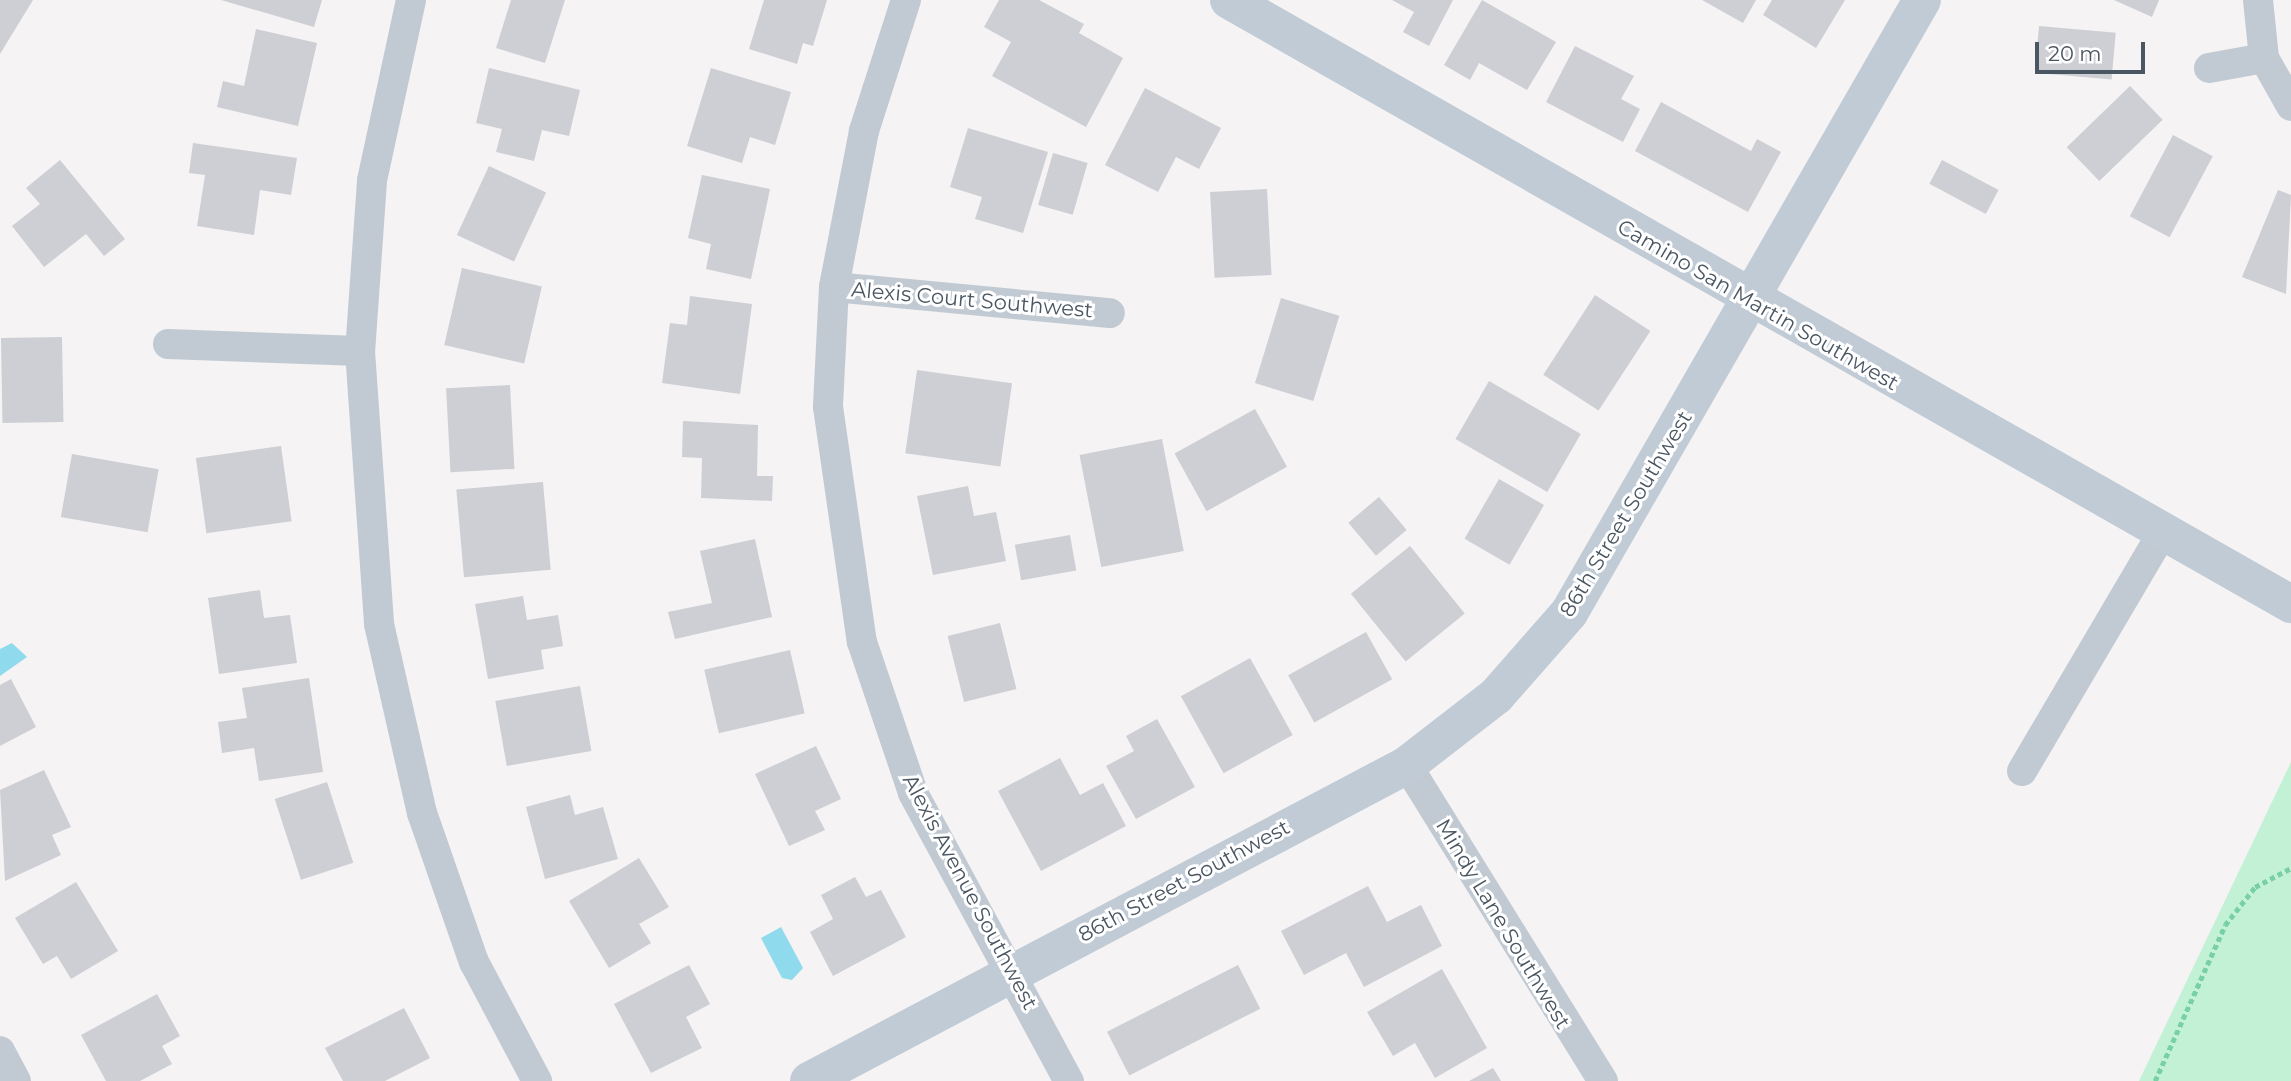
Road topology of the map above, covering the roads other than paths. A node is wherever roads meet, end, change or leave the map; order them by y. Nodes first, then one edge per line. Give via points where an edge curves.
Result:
1 (411, 0) edge
2 (906, 0) edge
3 (1229, 0) edge
4 (1922, 0) edge
5 (2258, 0) edge
6 (2264, 58) junction
7 (2209, 68) dead end
8 (2291, 106) edge
9 (834, 287) junction
10 (1752, 303) junction
11 (1110, 313) dead end
12 (168, 344) dead end
13 (360, 351) junction
14 (2161, 536) junction
15 (2291, 604) edge
16 (1406, 765) junction
17 (2022, 771) dead end
18 (1011, 971) junction
19 (0, 1051) edge
20 (16, 1081) edge
21 (537, 1081) edge
22 (809, 1081) edge
23 (1069, 1081) edge
24 (1603, 1081) edge

1 - 13 street via 372,181
2 - 9 street, Alexis Avenue Southwest via 864,131
3 - 10 street, Camino San Martin Southwest
4 - 10 street, 86th Street Southwest
5 - 6 street
6 - 7 street
6 - 8 street
9 - 11 street, Alexis Court Southwest
9 - 18 street, Alexis Avenue Southwest via 828,407 862,642 913,793
10 - 14 street, Camino San Martin Southwest
10 - 16 street, 86th Street Southwest via 1569,613 1496,695
12 - 13 street
13 - 21 street via 379,624 422,813 474,962
14 - 15 street, Camino San Martin Southwest
14 - 17 street
16 - 18 street, 86th Street Southwest
16 - 24 street, Mindy Lane Southwest
18 - 22 street, 86th Street Southwest
18 - 23 street, Alexis Avenue Southwest
19 - 20 street

